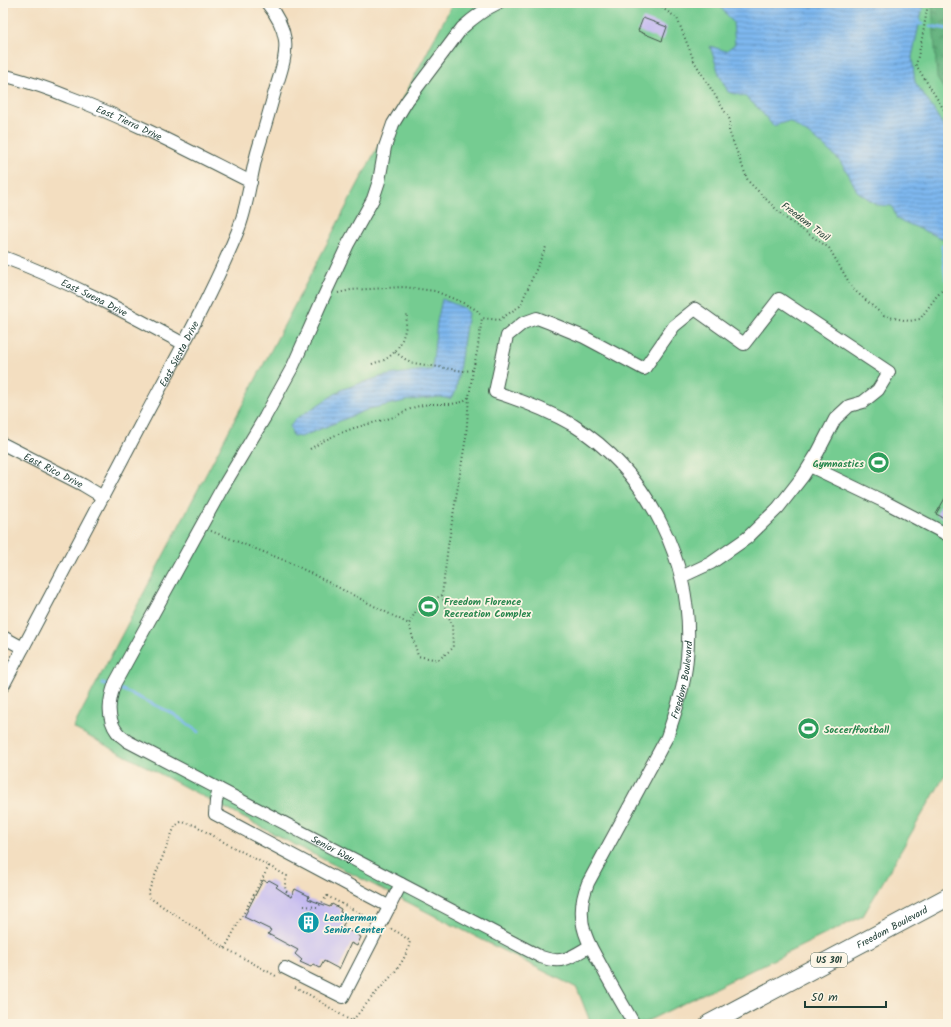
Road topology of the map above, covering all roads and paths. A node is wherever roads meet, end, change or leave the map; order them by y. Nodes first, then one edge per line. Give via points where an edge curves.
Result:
1 (267, 3) edge
2 (498, 3) edge
3 (655, 3) edge
4 (926, 3) edge
5 (3, 75) edge
6 (948, 116) edge
7 (251, 182) junction
8 (546, 247) dead end
9 (3, 257) edge
10 (948, 284) edge
11 (324, 296) junction
12 (407, 315) dead end
13 (482, 318) junction
14 (184, 344) junction
15 (395, 352) junction
16 (372, 364) dead end
17 (472, 370) junction
18 (469, 397) junction
19 (3, 444) edge
20 (310, 449) dead end
21 (810, 466) junction
22 (103, 497) junction
23 (201, 527) junction
24 (948, 535) edge
25 (681, 577) junction
26 (442, 595) junction
27 (409, 624) junction
28 (3, 637) edge
29 (23, 648) junction
30 (3, 686) edge
31 (219, 789) junction
32 (269, 866) junction
33 (402, 884) junction
34 (948, 897) edge
35 (291, 898) dead end
36 (304, 906) dead end
37 (390, 907) junction
38 (381, 924) junction
39 (590, 946) junction
40 (225, 948) junction
41 (283, 974) joint
42 (294, 986) dead end
43 (634, 1024) edge
44 (709, 1024) edge

1 - 7 street, East Siesta Drive via 281,23 285,52 252,170
2 - 11 street via 462,28 407,101 393,124 373,199 348,244
3 - 10 path, Freedom Trail via 677,18 694,61 730,120 729,131 748,181 784,217 829,248 853,289 884,316 909,321 920,319
4 - 6 path via 928,4 916,65
5 - 7 street, East Tierra Drive via 69,96 111,114
7 - 14 street, East Siesta Drive via 237,233
8 - 13 path via 520,306 499,320
9 - 14 street, East Suena Drive via 56,278
11 - 13 path via 352,290 404,287 435,292 461,302 477,310
11 - 23 street via 293,366
12 - 15 path via 404,338
13 - 17 path
14 - 22 street, East Siesta Drive
15 - 16 path via 384,360
15 - 17 path via 413,363
17 - 18 path
18 - 20 path via 462,402 428,404 408,410 394,417 338,434
18 - 26 path via 466,437
19 - 22 street, East Rico Drive
21 - 24 street
21 - 25 street via 778,508 747,538 711,564
21 - 25 street, Freedom Boulevard via 836,419 849,406 863,402 878,390 889,372 779,299 744,344 695,309 674,326 644,369 584,337 537,318 523,323 507,336 495,392 553,414 589,436 612,456 638,485 655,511 668,536
22 - 29 street, East Siesta Drive
23 - 27 path via 291,563
23 - 31 street, Senior Way via 114,687 109,708 111,722 127,741
25 - 39 street, Freedom Boulevard via 688,636 684,680 667,737 584,892 582,916
26 - 27 path via 417,609
26 - 27 path via 452,624 453,648 438,660 418,656
28 - 29 street
29 - 30 street, East Siesta Drive
31 - 33 street, Senior Way
31 - 37 street via 215,814
32 - 35 path via 287,876 285,889
32 - 40 path
32 - 40 path via 195,825 181,822 174,826 148,897
33 - 37 street
33 - 39 street, Senior Way via 546,959 568,959
34 - 44 highway, Freedom Boulevard / US 301
36 - 38 path via 317,907 327,896
37 - 38 street
38 - 41 street via 343,997
38 - 42 path via 410,941 409,946 393,974 352,1021
39 - 43 street, Freedom Boulevard
40 - 41 path

